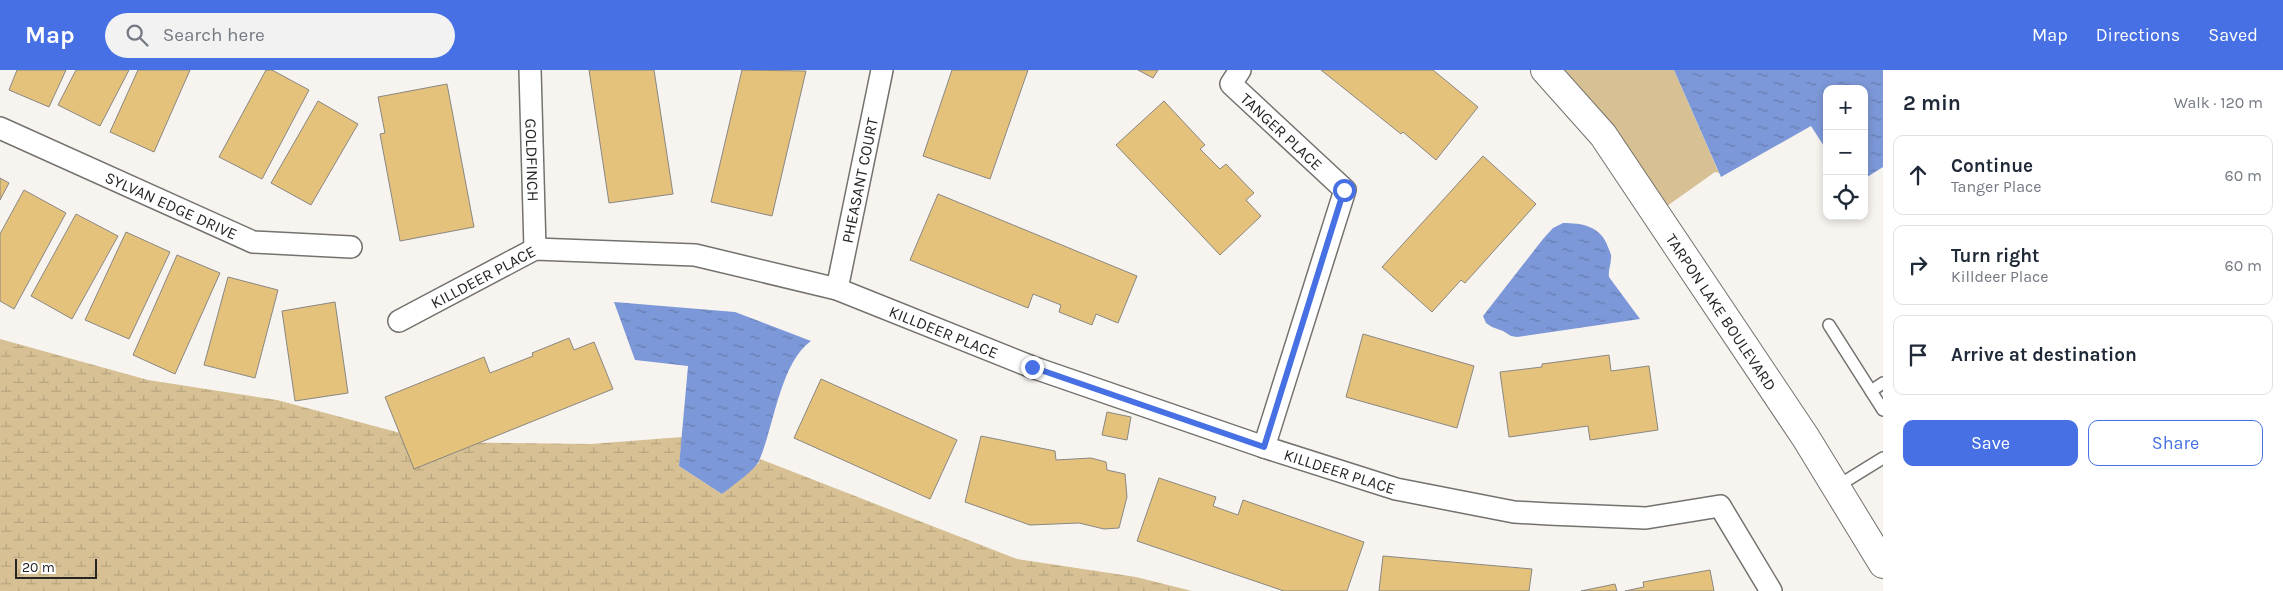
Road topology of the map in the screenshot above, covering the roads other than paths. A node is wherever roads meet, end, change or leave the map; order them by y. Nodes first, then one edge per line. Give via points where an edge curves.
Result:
1 (530, 70) edge
2 (882, 70) edge
3 (1240, 70) edge
4 (1545, 70) edge
5 (0, 128) edge
6 (351, 247) dead end
7 (535, 249) junction
8 (837, 289) junction
9 (399, 321) dead end
10 (1829, 325) dead end
11 (1883, 384) edge
12 (1871, 391) junction
13 (1883, 410) edge
14 (1264, 447) junction
15 (1883, 458) edge
16 (1836, 488) junction
17 (1883, 564) edge
18 (1771, 591) edge

1 - 7 street, GOLDFINCH
2 - 8 street, PHEASANT COURT
3 - 14 street, TANGER PLACE via 1231,84 1344,190
4 - 16 street, TARPON LAKE BOULEVARD via 1602,135 1806,438
5 - 6 street, SYLVAN EDGE DRIVE via 253,242
7 - 8 street, KILLDEER PLACE via 695,255
7 - 9 street, KILLDEER PLACE
8 - 14 street, KILLDEER PLACE via 1032,367
10 - 12 lane
11 - 12 lane
12 - 13 lane
14 - 18 street, KILLDEER PLACE via 1396,489 1514,512 1646,518 1720,506
15 - 16 lane
16 - 17 street, TARPON LAKE BOULEVARD

